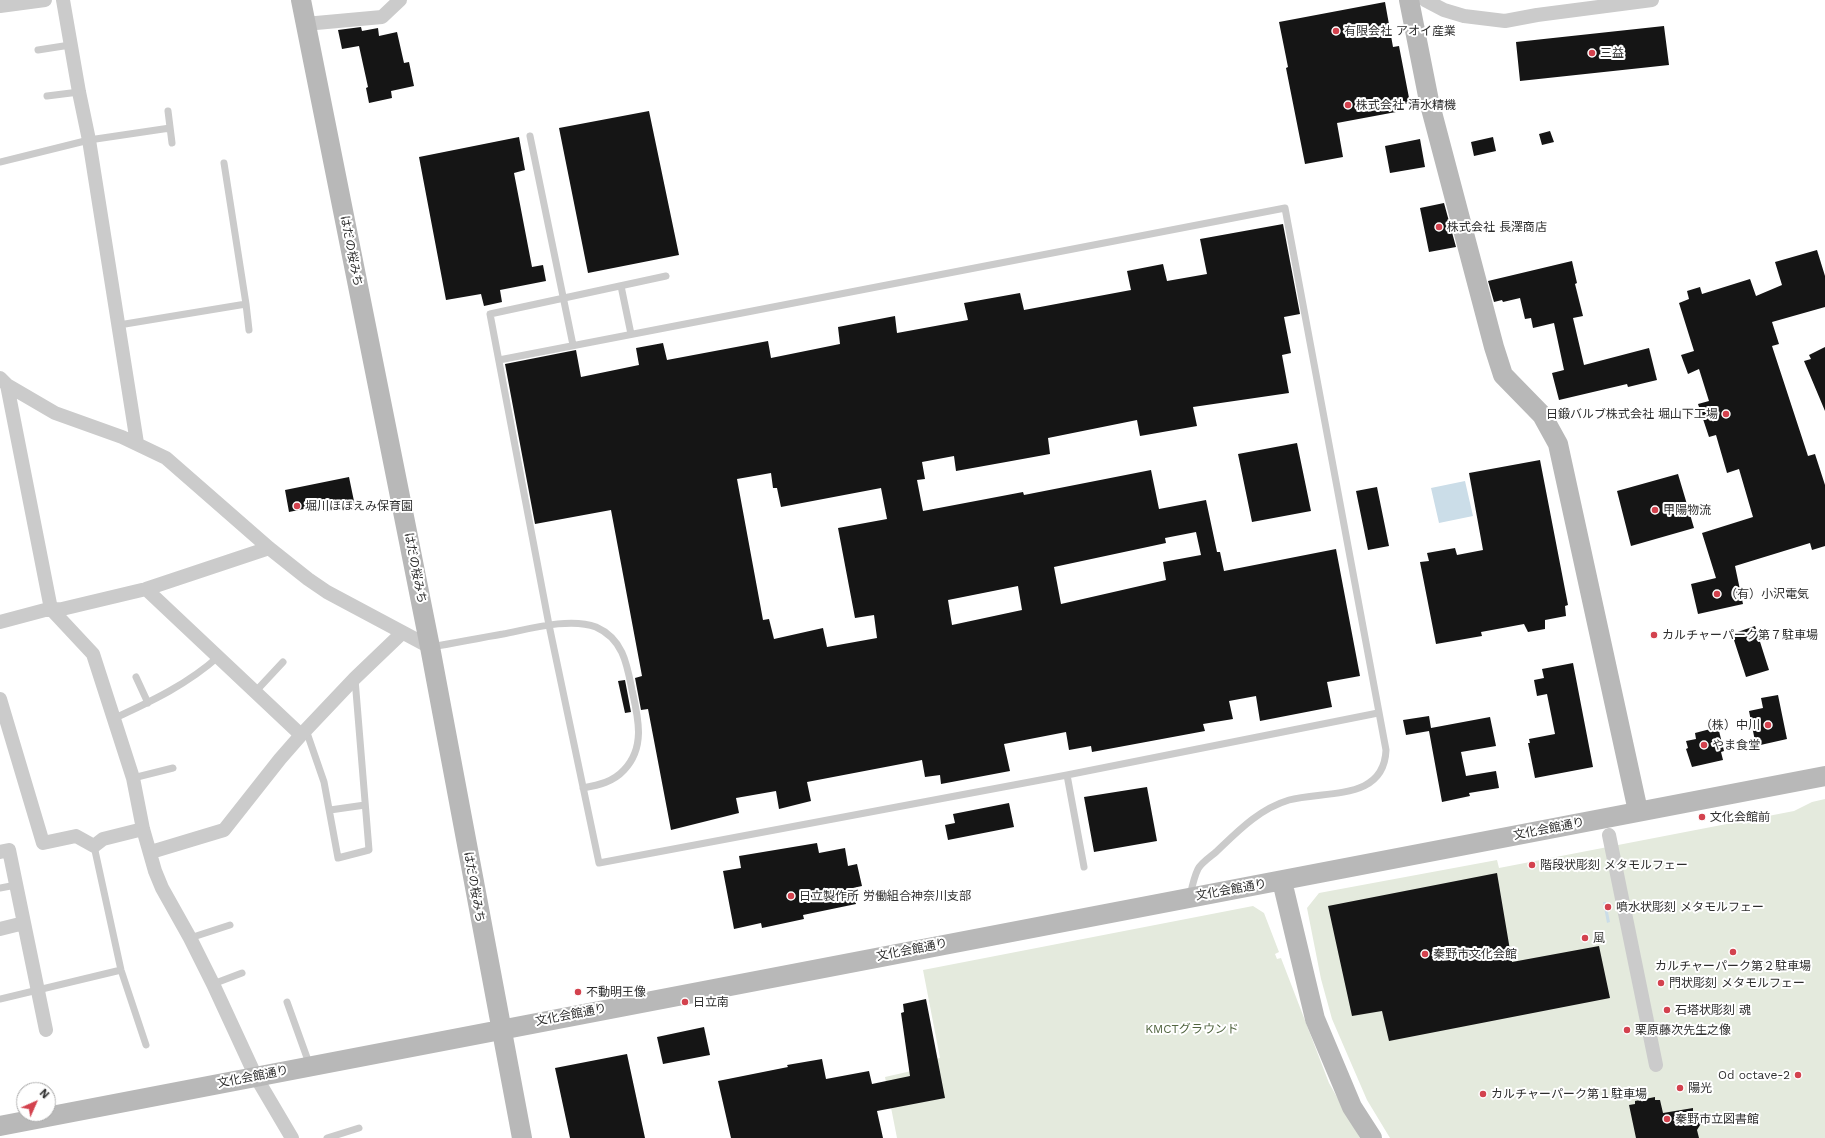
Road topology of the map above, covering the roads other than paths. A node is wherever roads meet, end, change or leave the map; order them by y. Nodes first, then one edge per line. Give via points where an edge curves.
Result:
1 (45, 0) edge
2 (63, 0) edge
3 (301, 0) edge
4 (400, 0) edge
5 (1409, 0) edge
6 (1425, 0) edge
7 (1652, 0) edge
8 (14, 2) edge
9 (0, 6) edge
10 (305, 24) junction
11 (70, 45) junction
12 (38, 50) dead end
13 (78, 92) junction
14 (47, 96) dead end
15 (168, 111) dead end
16 (170, 128) junction
17 (530, 136) dead end
18 (90, 140) junction
19 (172, 144) dead end
20 (0, 162) edge
21 (224, 163) dead end
22 (666, 276) dead end
23 (621, 286) junction
24 (563, 298) junction
25 (246, 304) junction
26 (119, 325) junction
27 (249, 330) dead end
28 (631, 334) junction
29 (573, 345) junction
30 (499, 360) junction
31 (4, 382) edge
32 (137, 444) junction
33 (269, 548) junction
34 (146, 589) junction
35 (51, 609) junction
36 (0, 622) edge
37 (549, 625) junction
38 (402, 633) junction
39 (430, 647) junction
40 (219, 656) junction
41 (283, 662) dead end
42 (136, 676) dead end
43 (354, 678) junction
44 (256, 691) junction
45 (0, 699) edge
46 (148, 703) junction
47 (1378, 713) junction
48 (115, 718) junction
49 (304, 732) junction
50 (173, 768) dead end
51 (1067, 775) junction
52 (1825, 776) edge
53 (133, 778) junction
54 (583, 788) junction
55 (365, 804) junction
56 (330, 810) junction
57 (1638, 811) junction
58 (143, 829) junction
59 (1609, 835) dead end
60 (94, 846) junction
61 (0, 852) edge
62 (151, 852) junction
63 (1084, 868) dead end
64 (1282, 881) junction
65 (16, 885) junction
66 (0, 888) edge
67 (1189, 898) junction
68 (24, 923) junction
69 (230, 925) dead end
70 (0, 929) edge
71 (190, 938) junction
72 (120, 970) junction
73 (242, 973) dead end
74 (213, 984) junction
75 (38, 990) junction
76 (0, 999) edge
77 (286, 1002) dead end
78 (500, 1028) junction
79 (46, 1030) dead end
80 (146, 1045) dead end
81 (1656, 1065) dead end
82 (310, 1066) junction
83 (256, 1077) junction
84 (0, 1126) edge
85 (359, 1128) dead end
86 (292, 1138) edge
87 (327, 1138) edge
88 (522, 1138) edge
89 (1372, 1138) edge

1 - 8 street
2 - 11 street
3 - 10 street, はだの桜みち
4 - 10 street via 382,17
5 - 57 street via 1429,101 1498,361 1503,375 1542,415 1558,444
6 - 7 street via 1444,10 1464,16 1505,21
8 - 9 street
10 - 39 street, はだの桜みち
11 - 12 lane
11 - 13 street
13 - 14 lane
13 - 18 street
15 - 16 lane
16 - 18 lane
16 - 19 lane
17 - 24 lane
18 - 20 lane
18 - 26 street
21 - 25 lane
22 - 23 lane
23 - 24 lane
23 - 28 lane
24 - 29 lane
24 - 30 lane via 490,314
25 - 26 lane
25 - 27 lane
26 - 32 street
28 - 29 lane
28 - 47 lane via 1285,208
29 - 30 lane
30 - 37 lane
31 - 32 street via 55,413
31 - 35 street
32 - 33 street via 166,458
33 - 34 street
33 - 38 street via 326,592
34 - 35 street via 62,609
34 - 40 street
35 - 36 street
35 - 48 street via 93,654
37 - 39 lane
37 - 54 lane
37 - 54 lane via 584,624 602,631 618,645 625,657 640,723 638,743 625,769 616,778
38 - 39 street
38 - 43 street
39 - 78 street, はだの桜みち
40 - 44 street
40 - 46 lane via 203,670
41 - 44 lane
42 - 46 lane
43 - 49 street
43 - 55 lane
44 - 49 street
45 - 60 street via 43,843 76,836
46 - 48 lane
47 - 51 lane
47 - 67 lane via 1385,763 1376,778 1359,789 1290,800 1269,808 1250,820 1198,869
48 - 53 street
49 - 56 lane via 324,782
49 - 62 street via 224,830
50 - 53 lane
51 - 54 lane via 599,863
51 - 63 lane
52 - 57 street, 文化会館通り
53 - 58 street
55 - 56 lane
55 - 56 lane via 368,850 338,858
57 - 64 street, 文化会館通り
58 - 60 street via 103,839
58 - 62 street
59 - 81 street
60 - 72 lane
61 - 65 street via 9,850
62 - 71 street via 162,888
64 - 67 street, 文化会館通り
64 - 89 street via 1315,1019 1352,1107
65 - 66 lane
65 - 68 street
67 - 78 street, 文化会館通り
68 - 70 street
68 - 75 street
69 - 71 lane
71 - 74 street
72 - 75 lane
72 - 80 lane
73 - 74 lane
74 - 83 street
75 - 76 lane
75 - 79 street
77 - 82 lane
78 - 82 street, 文化会館通り
78 - 88 street, はだの桜みち
82 - 83 street, 文化会館通り
83 - 84 street, 文化会館通り
83 - 86 street
85 - 87 lane

